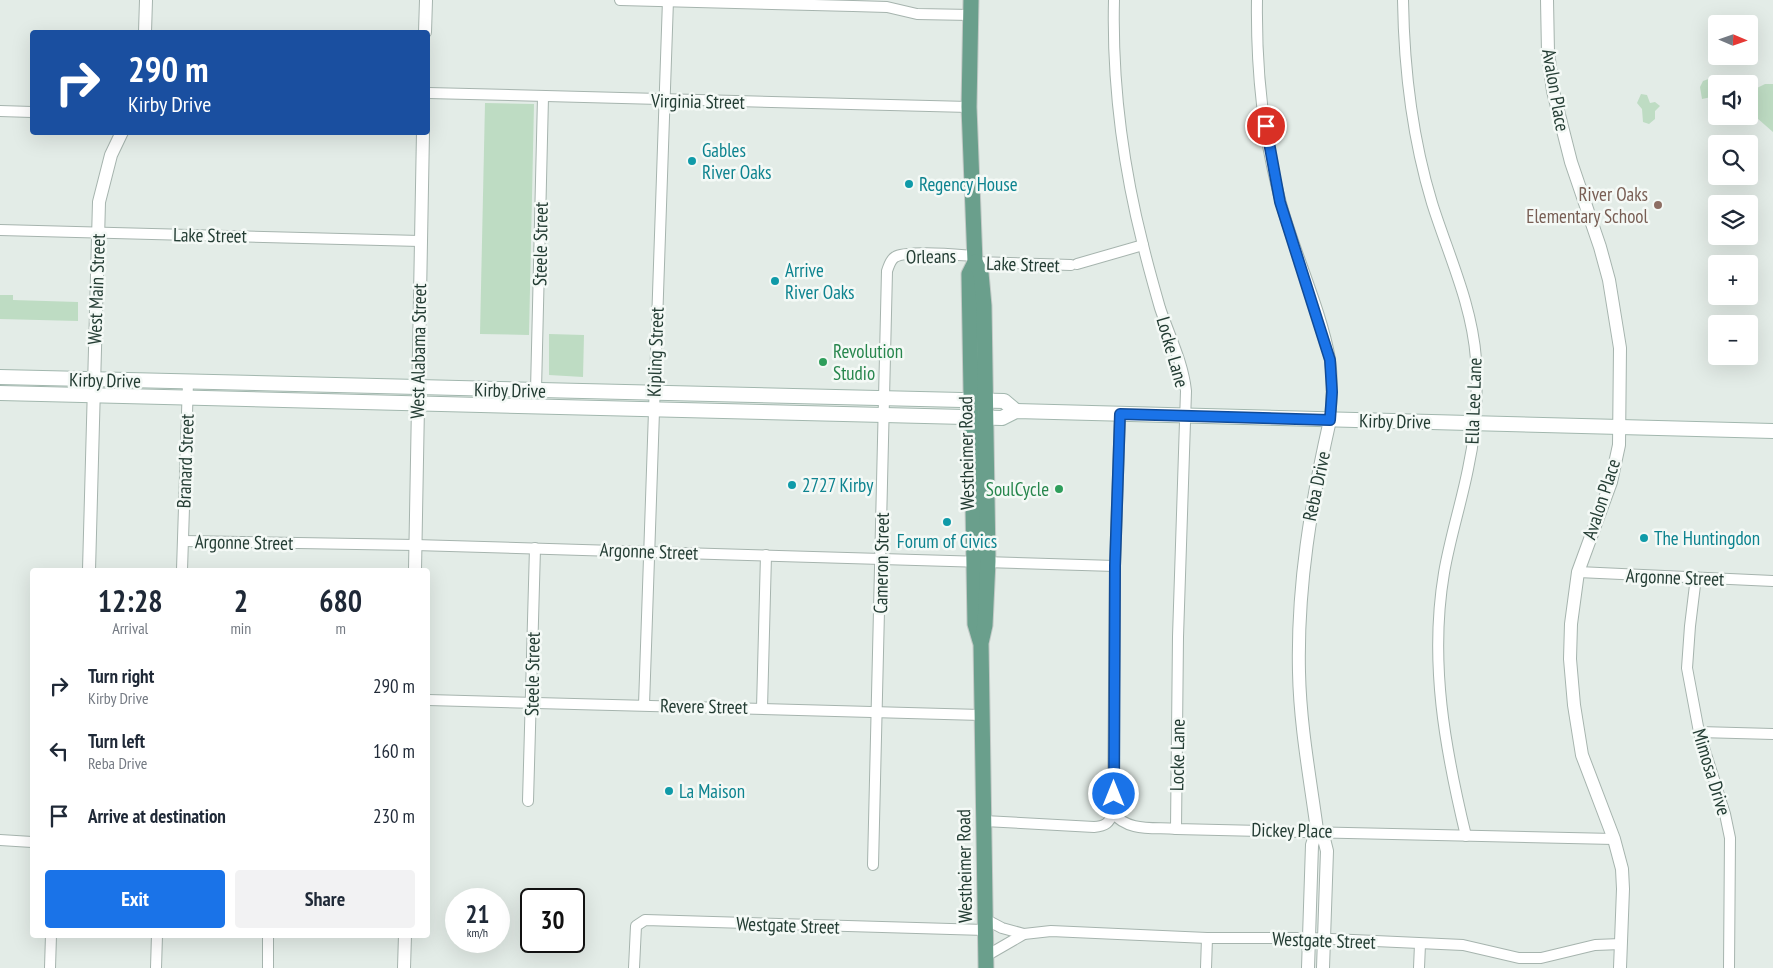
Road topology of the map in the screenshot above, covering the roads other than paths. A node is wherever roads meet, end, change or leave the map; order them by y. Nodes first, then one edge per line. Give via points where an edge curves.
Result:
1 (146, 0) edge
2 (426, 0) edge
3 (620, 0) edge
4 (1114, 0) edge
5 (1257, 0) edge
6 (1403, 0) edge
7 (1547, 0) edge
8 (668, 1) edge
9 (971, 7) edge
10 (144, 30) edge
11 (425, 30) edge
12 (430, 93) edge
13 (543, 97) junction
14 (665, 100) junction
15 (969, 108) junction
16 (0, 111) edge
17 (30, 112) edge
18 (120, 135) edge
19 (423, 135) edge
20 (0, 230) edge
21 (98, 232) junction
22 (420, 241) junction
23 (1143, 245) junction
24 (975, 259) junction
25 (890, 262) joint
26 (0, 377) edge
27 (94, 379) junction
28 (188, 382) junction
29 (283, 384) junction
30 (418, 387) junction
31 (536, 390) junction
32 (0, 393) edge
33 (653, 393) junction
34 (94, 396) junction
35 (187, 398) junction
36 (885, 398) junction
37 (283, 400) junction
38 (978, 400) junction
39 (417, 403) junction
40 (512, 405) junction
41 (653, 408) junction
42 (1016, 411) junction
43 (1120, 414) junction
44 (884, 415) junction
45 (1186, 415) junction
46 (978, 417) junction
47 (1330, 420) junction
48 (1476, 423) junction
49 (1620, 426) junction
50 (1773, 431) edge
51 (183, 541) junction
52 (415, 545) junction
53 (535, 548) junction
54 (649, 552) junction
55 (766, 555) junction
56 (882, 558) junction
57 (981, 561) junction
58 (1115, 566) junction
59 (89, 568) edge
60 (182, 568) edge
61 (414, 568) edge
62 (1578, 572) junction
63 (1696, 578) junction
64 (1773, 581) edge
65 (430, 700) edge
66 (531, 702) junction
67 (644, 705) junction
68 (762, 708) junction
69 (878, 711) junction
70 (981, 715) junction
71 (1699, 732) junction
72 (1773, 734) edge
73 (528, 801) dead end
74 (1113, 812) junction
75 (984, 821) junction
76 (1176, 829) junction
77 (1317, 830) junction
78 (1466, 836) junction
79 (1614, 839) junction
80 (0, 840) edge
81 (30, 842) edge
82 (873, 865) dead end
83 (985, 925) junction
84 (1024, 934) junction
85 (51, 938) edge
86 (157, 938) edge
87 (268, 938) edge
88 (405, 938) edge
89 (1207, 938) junction
90 (1309, 938) junction
91 (1324, 939) junction
92 (1420, 944) junction
93 (1621, 944) junction
94 (986, 962) edge
95 (1519, 963) edge
96 (50, 968) edge
97 (156, 968) edge
98 (268, 968) edge
99 (404, 968) edge
100 (634, 968) edge
101 (1206, 968) edge
102 (1308, 968) edge
103 (1323, 968) edge
104 (1419, 968) edge
105 (1620, 968) edge
106 (1729, 968) edge

1 - 10 street
2 - 11 street
3 - 8 street
4 - 23 street, Locke Lane via 1121,128
5 - 47 street, Reba Drive via 1260,78 1268,142 1280,202 1330,360
6 - 48 street, Ella Lee Lane via 1406,68 1416,138 1432,203 1471,325 1476,358
7 - 49 street, Avalon Place via 1553,91 1571,162 1600,247 1616,315 1620,348
8 - 9 street via 887,7 918,14
8 - 14 street, Kipling Street
9 - 15 main road, Westheimer Road
12 - 13 street, Virginia Street
13 - 14 street, Virginia Street
13 - 31 street, Steele Street
14 - 15 street, Virginia Street
14 - 33 street, Kipling Street
15 - 24 main road, Westheimer Road
16 - 17 street
18 - 21 street, West Main Street via 110,155 103,181
19 - 22 street, West Alabama Street
20 - 21 street, Lake Street
21 - 22 street, Lake Street
21 - 27 street, West Main Street
22 - 30 street, West Alabama Street
23 - 24 street, Lake Street via 1074,265
23 - 45 street, Locke Lane via 1160,308 1185,378
24 - 25 street, Orleans via 913,254 896,256
24 - 38 main road, Westheimer Road via 969,274
25 - 36 street, Cameron Street via 887,271
26 - 27 main road, Kirby Drive
27 - 28 main road, Kirby Drive
27 - 34 street, West Main Street
28 - 29 main road, Kirby Drive
28 - 35 street, Branard Street
29 - 30 main road, Kirby Drive
29 - 37 main road
30 - 31 main road, Kirby Drive
30 - 39 street, West Alabama Street
31 - 33 main road, Kirby Drive
31 - 40 main road
32 - 34 main road, Kirby Drive
33 - 36 main road, Kirby Drive
33 - 41 street, Kipling Street
34 - 35 main road, Kirby Drive
34 - 59 street, West Main Street
35 - 37 main road, Kirby Drive
35 - 51 street, Branard Street
36 - 38 main road, Kirby Drive
36 - 44 street, Cameron Street
37 - 39 main road, Kirby Drive
38 - 42 main road, Kirby Drive via 1004,401
38 - 46 main road, Westheimer Road
39 - 40 main road, Kirby Drive
39 - 52 street, West Alabama Street
40 - 41 main road, Kirby Drive
41 - 44 main road, Kirby Drive
41 - 54 street, Kipling Street
42 - 43 main road, Kirby Drive
42 - 46 main road, Kirby Drive via 1002,418
43 - 45 main road, Kirby Drive
43 - 58 street
44 - 46 main road, Kirby Drive
44 - 56 street, Cameron Street
45 - 47 main road, Kirby Drive
45 - 76 street, Locke Lane via 1178,637
46 - 57 main road, Westheimer Road
47 - 48 main road, Kirby Drive
47 - 77 street, Reba Drive via 1313,496 1300,596 1301,710
48 - 49 main road, Kirby Drive
48 - 78 street, Ella Lee Lane via 1444,574 1438,656 1442,720
49 - 50 main road, Kirby Drive
49 - 62 street, Avalon Place via 1611,482
51 - 52 street, Argonne Street
51 - 60 street, Branard Street
52 - 53 street, Argonne Street
52 - 61 street, West Alabama Street
53 - 54 street, Argonne Street
53 - 66 street, Steele Street
54 - 55 street, Argonne Street
54 - 67 street, Kipling Street
55 - 56 street, Argonne Street
55 - 68 street
56 - 57 street, Argonne Street
56 - 69 street, Cameron Street
57 - 58 street, Argonne Street
57 - 70 main road, Westheimer Road via 975,624 980,643
58 - 74 street
62 - 63 street, Argonne Street
62 - 79 street, Avalon Place via 1570,650 1574,706 1582,755
63 - 64 street, Argonne Street
63 - 71 street, Mimosa Drive via 1688,668
65 - 66 street, Revere Street
66 - 67 street, Revere Street
66 - 73 street, Steele Street
67 - 68 street, Revere Street
68 - 69 street, Revere Street
69 - 70 street, Revere Street
69 - 82 street, Cameron Street
70 - 75 main road, Westheimer Road
71 - 72 street
71 - 106 street, Mimosa Drive via 1730,838
74 - 75 street via 1109,823 1094,828
74 - 76 street, Dickey Place via 1121,822 1130,826
75 - 83 main road, Westheimer Road
76 - 77 street, Dickey Place
77 - 78 street, Dickey Place
77 - 90 street, Reba Drive via 1312,845
77 - 91 street, Reba Drive via 1327,851
78 - 79 street, Dickey Place
79 - 93 street, Avalon Place via 1622,869
80 - 81 street
83 - 84 street, Westgate Street
83 - 94 main road, Westheimer Road
83 - 100 street, Westgate Street via 645,920 636,926
84 - 89 street, Westgate Street via 1052,931
84 - 94 street, Westgate Street
85 - 96 street
86 - 97 street
87 - 98 street
88 - 99 street
89 - 90 street, Westgate Street
89 - 101 street
90 - 91 street, Westgate Street
90 - 102 street, Reba Drive
91 - 92 street, Westgate Street
91 - 103 street, Reba Drive
92 - 95 street, Westgate Street via 1463,945
92 - 104 street
93 - 95 street, Westgate Street via 1569,949
93 - 105 street, Avalon Place

